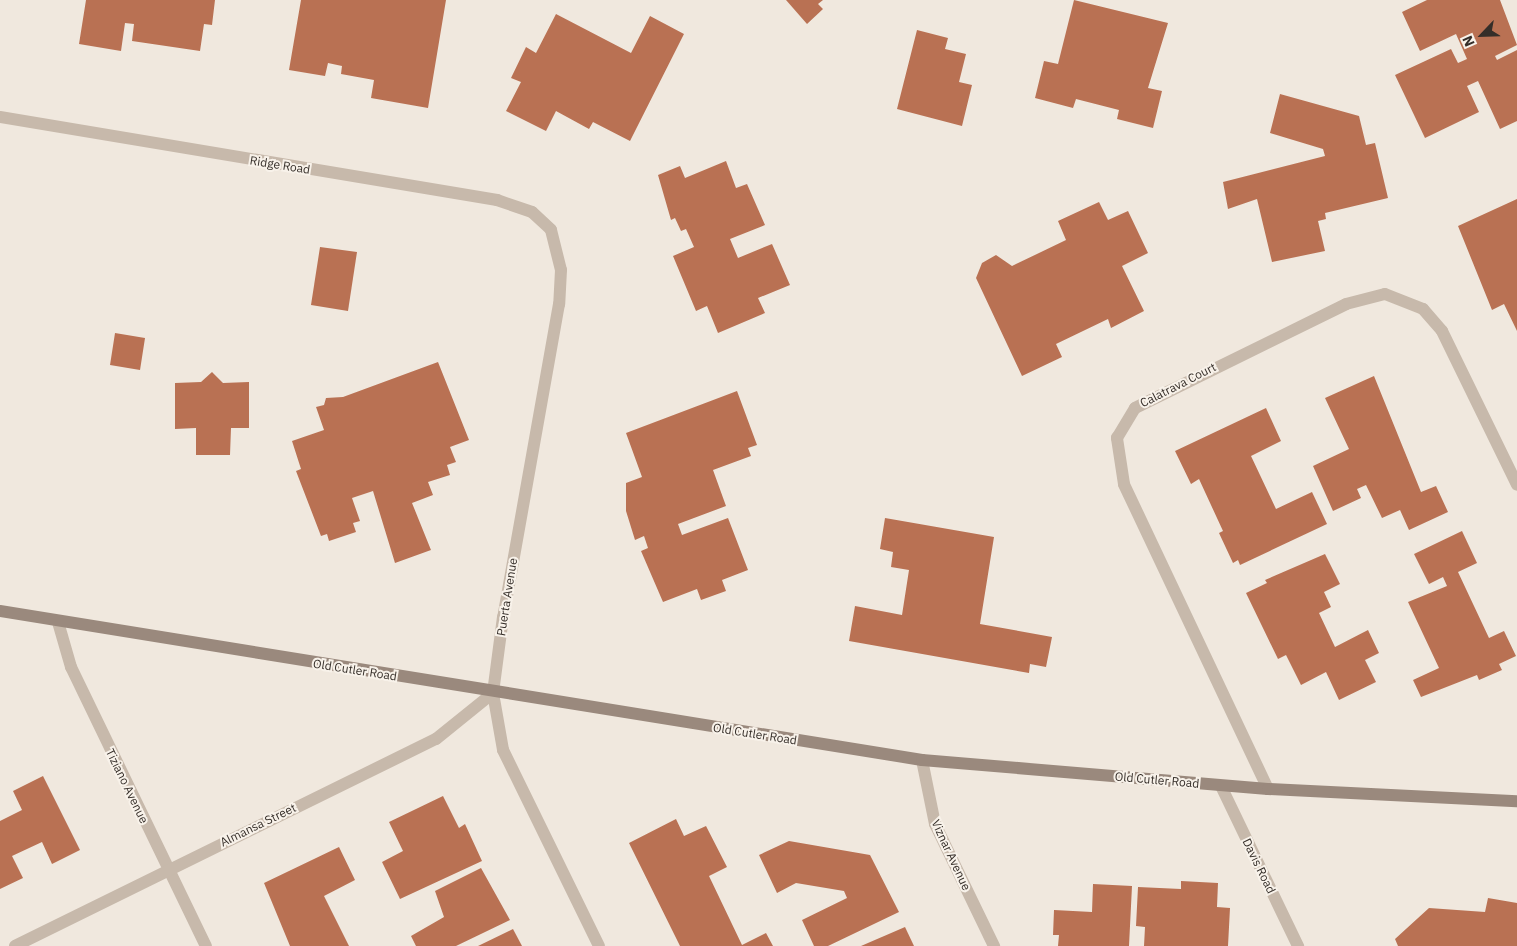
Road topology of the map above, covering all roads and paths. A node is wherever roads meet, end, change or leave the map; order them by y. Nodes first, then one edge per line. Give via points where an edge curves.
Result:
1 (0, 117) edge
2 (551, 230) joint
3 (1517, 485) edge
4 (0, 611) edge
5 (58, 622) junction
6 (494, 693) junction
7 (922, 760) junction
8 (1221, 786) junction
9 (1268, 789) junction
10 (1517, 801) edge
11 (168, 869) junction
12 (15, 946) edge
13 (206, 946) edge
14 (599, 946) edge
15 (994, 946) edge
16 (1298, 946) edge

1 - 2 street, Ridge Road via 497,200 532,212
2 - 6 street, Puerta Avenue via 560,256 559,304 502,617
3 - 9 street, Calatrava Court via 1442,331 1423,309 1385,294 1346,304 1135,408 1117,438 1124,484
4 - 5 main road, Old Cutler Road
5 - 6 main road, Old Cutler Road
5 - 11 street, Tiziano Avenue via 70,667
6 - 7 main road, Old Cutler Road
6 - 11 street, Almansa Street via 436,739
6 - 14 street, Puerta Avenue via 503,750
7 - 8 main road, Old Cutler Road
7 - 15 street, Viznar Avenue via 935,824
8 - 9 main road, Old Cutler Road
8 - 16 street, Davis Road
9 - 10 main road, Old Cutler Road
11 - 12 street, Almansa Street
11 - 13 street, Tiziano Avenue

